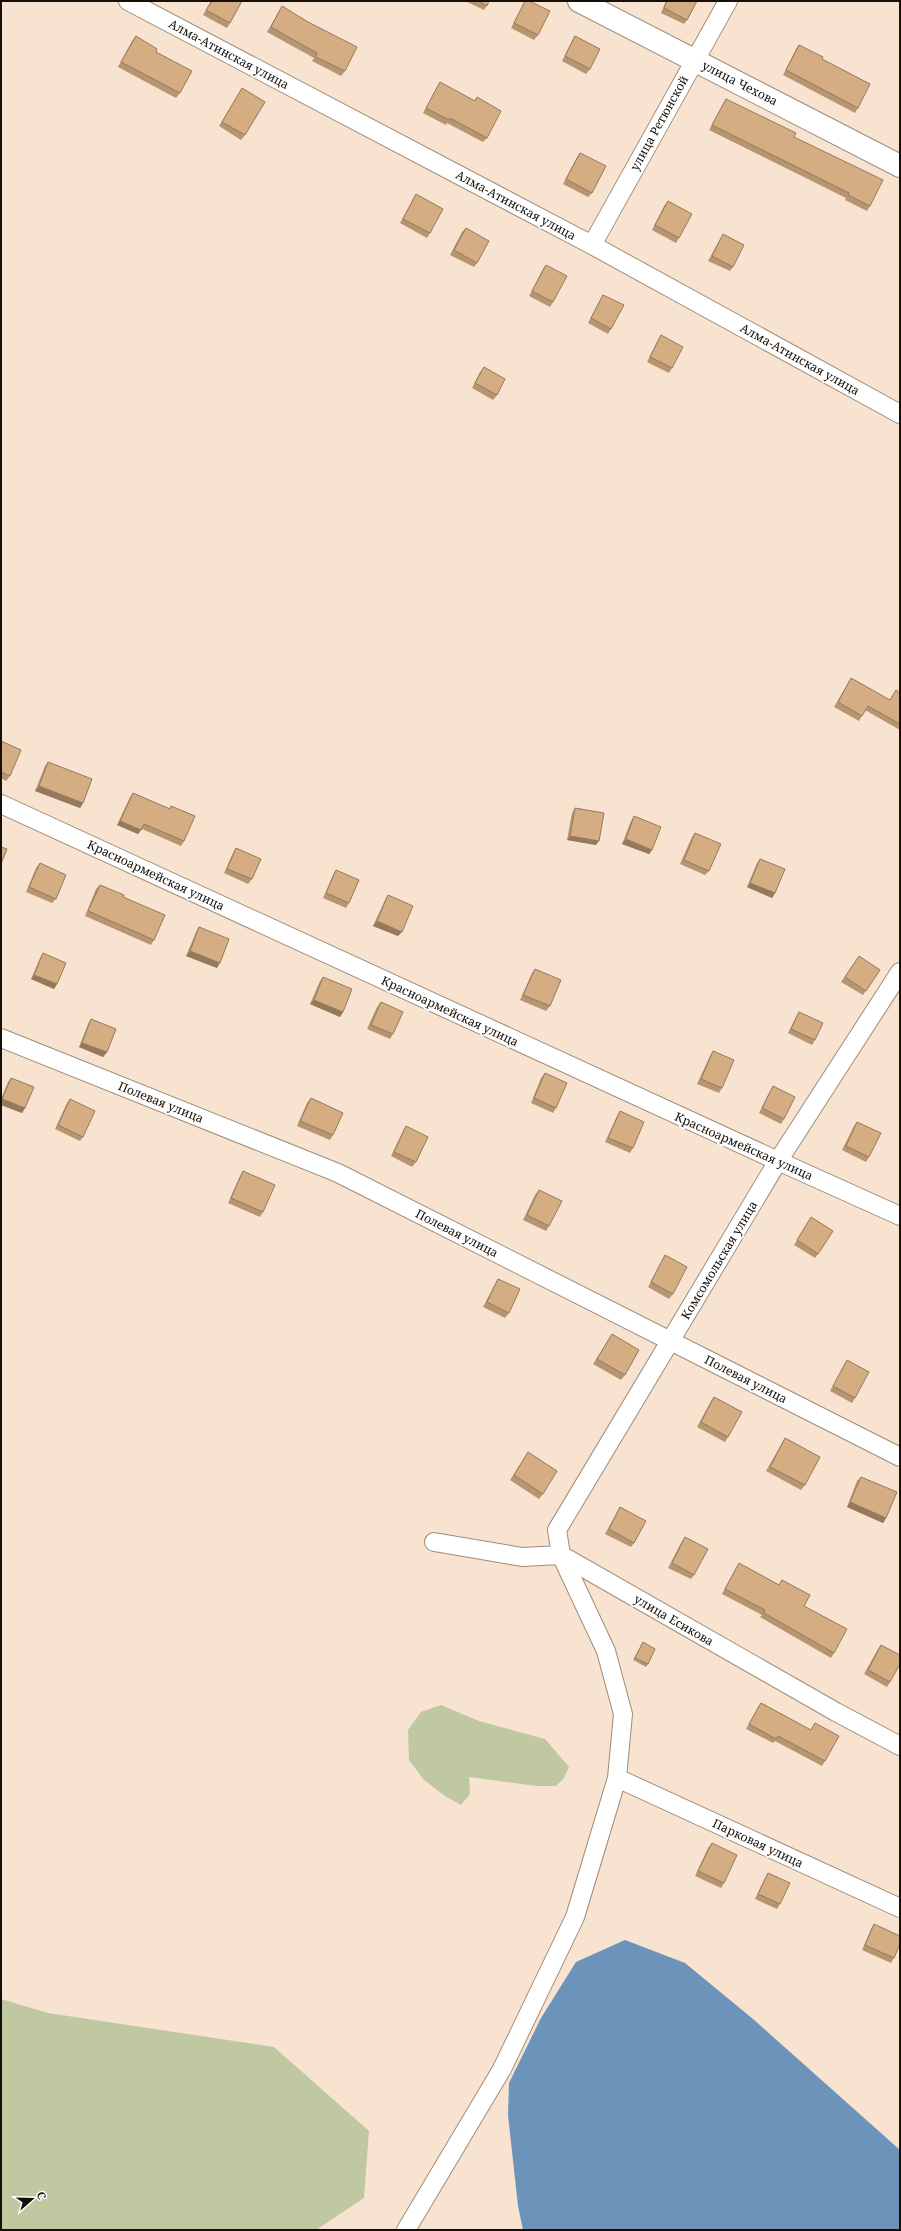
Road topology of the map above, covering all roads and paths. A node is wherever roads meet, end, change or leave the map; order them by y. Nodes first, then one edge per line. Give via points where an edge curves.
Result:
1 (128, 1) edge
2 (579, 1) edge
3 (728, 1) edge
4 (694, 60) junction
5 (900, 166) edge
6 (592, 245) junction
7 (900, 414) edge
8 (1, 804) edge
9 (899, 977) edge
10 (1, 1038) edge
11 (778, 1162) junction
12 (900, 1216) edge
13 (670, 1341) junction
14 (900, 1457) edge
15 (434, 1542) dead end
16 (561, 1555) junction
17 (900, 1746) edge
18 (617, 1778) junction
19 (900, 1908) edge
20 (406, 2230) edge

1 - 6 street, Алма-Атинская улица
2 - 4 street, улица Чехова
3 - 4 street, улица Ретюнской
4 - 5 street, улица Чехова
4 - 6 street, улица Ретюнской
6 - 7 street, Алма-Атинская улица
8 - 11 street, Красноармейская улица
9 - 11 street, Комсомольская улица
10 - 13 street, Полевая улица via 338,1173
11 - 12 street, Красноармейская улица
11 - 13 street, Комсомольская улица
13 - 14 street, Полевая улица
13 - 16 street, Комсомольская улица via 558,1530
15 - 16 street via 522,1557
16 - 17 street, улица Есикова
16 - 18 street, Комсомольская улица via 606,1651 623,1714
18 - 19 street, Парковая улица
18 - 20 street, Комсомольская улица via 575,1917 502,2069

